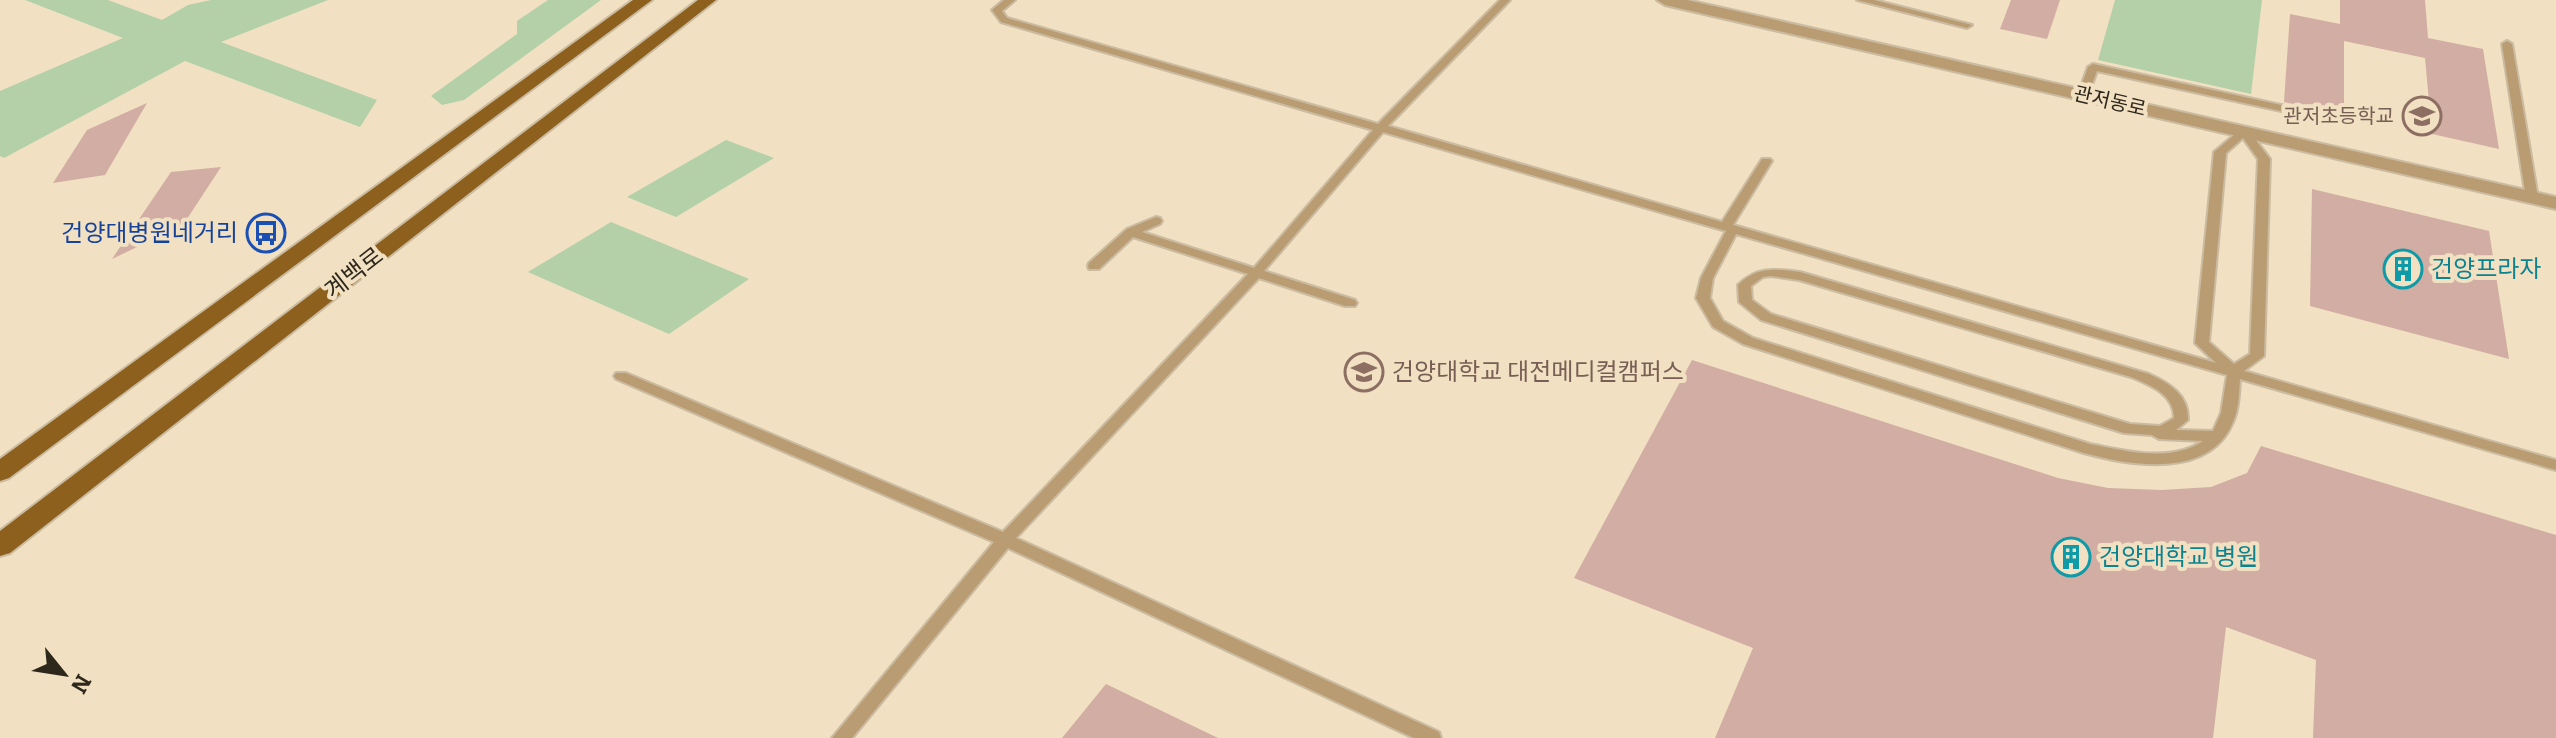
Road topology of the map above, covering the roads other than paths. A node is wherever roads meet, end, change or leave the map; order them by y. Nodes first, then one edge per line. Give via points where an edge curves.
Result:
1 (644, 0) edge
2 (708, 0) edge
3 (1010, 0) edge
4 (1505, 0) edge
5 (1665, 0) edge
6 (1862, 0) edge
7 (1691, 3) edge
8 (1967, 25) dead end
9 (2507, 44) dead end
10 (2083, 95) junction
11 (2332, 119) dead end
12 (1380, 129) junction
13 (2244, 132) junction
14 (1766, 161) dead end
15 (2532, 198) junction
16 (2556, 203) edge
17 (1156, 221) dead end
18 (1729, 228) junction
19 (1131, 232) junction
20 (1094, 266) dead end
21 (1255, 274) junction
22 (1350, 303) dead end
23 (2234, 371) junction
24 (621, 376) dead end
25 (2181, 420) junction
26 (2146, 431) junction
27 (2217, 436) junction
28 (2176, 437) junction
29 (2135, 458) junction
30 (2556, 465) edge
31 (0, 472) edge
32 (1005, 540) junction
33 (0, 546) edge
34 (841, 738) edge
35 (1432, 738) edge

1 - 31 main road, 계백로
2 - 33 main road, 계백로
3 - 12 lane via 997,10 1004,20
4 - 12 lane
5 - 7 street, 관저동로
6 - 8 lane
7 - 10 street, 관저동로
9 - 15 lane
10 - 11 lane via 2093,67
10 - 13 street, 관저동로
12 - 18 lane
12 - 21 lane
13 - 15 street, 관저동로
13 - 23 lane via 2264,159 2257,356
13 - 23 lane via 2220,152 2202,343
14 - 18 lane
15 - 16 street, 관저동로
17 - 19 lane
18 - 23 lane
18 - 29 lane via 1703,298 1718,324 1748,341 2089,449
19 - 20 lane
19 - 21 lane
21 - 22 lane
21 - 32 lane
23 - 27 lane via 2225,424
23 - 30 lane
24 - 32 lane
25 - 26 lane via 2162,431
25 - 26 lane via 2178,401 2136,374 1800,276 1771,272 1744,285 1746,302 1766,317
25 - 28 lane
26 - 28 lane
27 - 28 lane
27 - 29 lane via 2207,449 2178,457
28 - 29 lane
32 - 34 lane
32 - 35 lane

